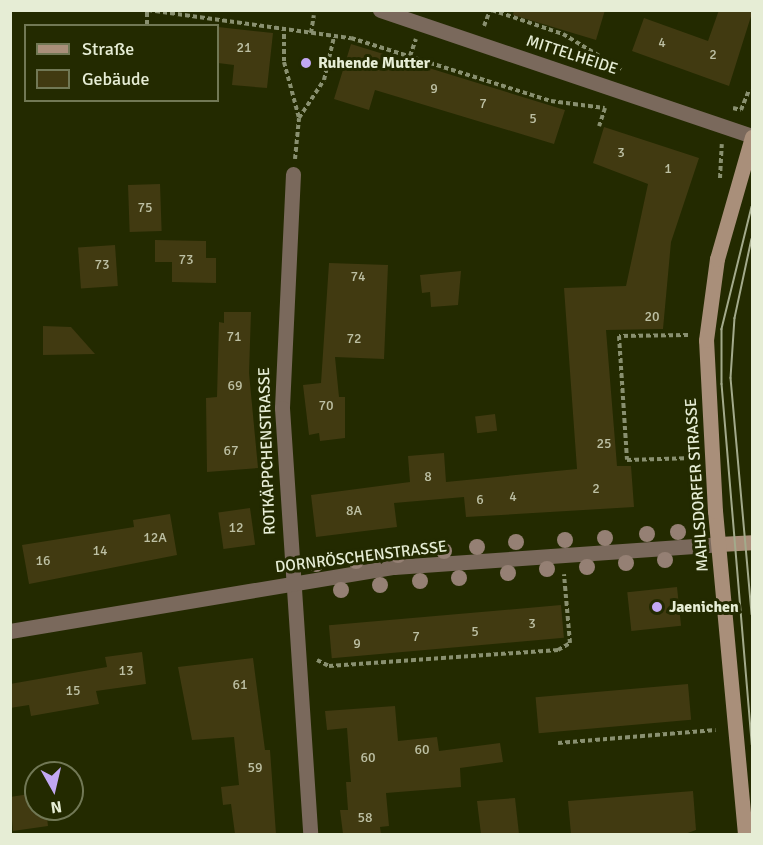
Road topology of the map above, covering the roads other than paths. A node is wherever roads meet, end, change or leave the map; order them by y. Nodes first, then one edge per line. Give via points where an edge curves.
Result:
1 (380, 10) edge
2 (753, 137) edge
3 (293, 174) dead end
4 (753, 542) edge
5 (719, 544) junction
6 (291, 583) junction
7 (10, 631) edge
8 (310, 834) edge
9 (746, 834) edge

1 - 2 street, MITTELHEIDE
2 - 5 main road, MAHLSDORFER STRASSE via 717,259 706,340
3 - 6 street, ROTKÄPPCHENSTRASSE via 282,353
4 - 5 main road
5 - 6 street, DORNRÖSCHENSTRASSE via 394,567
5 - 9 main road, MAHLSDORFER STRASSE
6 - 7 street, DORNRÖSCHENSTRASSE
6 - 8 street, ROTKÄPPCHENSTRASSE

